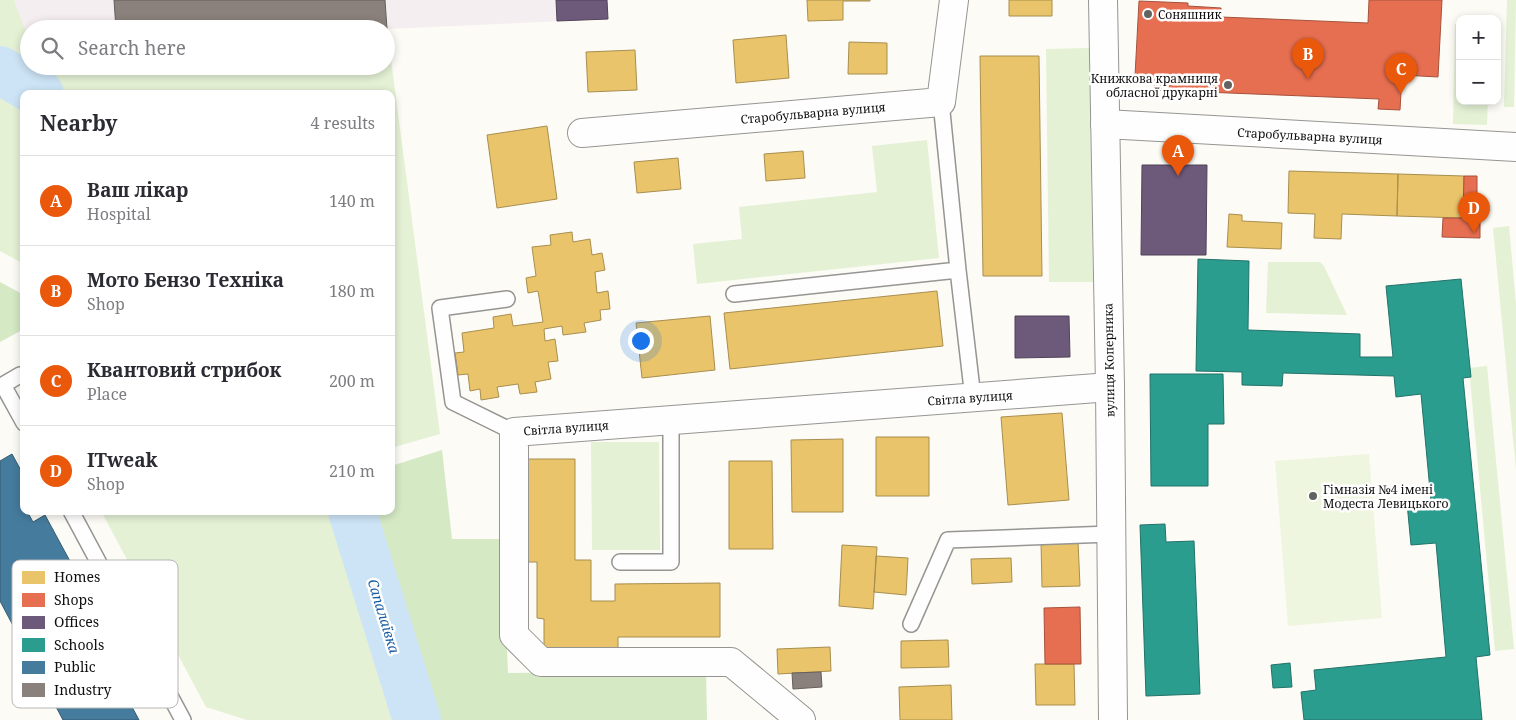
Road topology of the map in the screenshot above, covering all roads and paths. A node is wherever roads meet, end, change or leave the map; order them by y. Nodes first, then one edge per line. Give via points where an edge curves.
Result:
1 (954, 0) edge
2 (1103, 0) edge
3 (941, 102) junction
4 (1105, 124) junction
5 (582, 133) dead end
6 (1516, 147) edge
7 (958, 270) junction
8 (734, 294) dead end
9 (507, 299) dead end
10 (20, 375) dead end
11 (1110, 387) junction
12 (973, 398) junction
13 (20, 416) edge
14 (671, 420) junction
15 (514, 432) junction
16 (73, 515) edge
17 (1110, 534) junction
18 (97, 560) edge
19 (620, 562) dead end
20 (911, 624) dead end
21 (177, 708) edge
22 (183, 720) edge
23 (801, 720) edge
24 (1113, 720) edge

1 - 3 street
2 - 4 street, вулиця Коперника
3 - 5 street, Старобульварна вулиця
3 - 7 lane
4 - 6 street, Старобульварна вулиця
4 - 11 street, вулиця Коперника
7 - 8 lane
7 - 12 lane
9 - 15 lane via 440,308 453,402
10 - 13 lane via 3,384
11 - 12 street, Світла вулиця
11 - 17 street, вулиця Коперника
12 - 14 street, Світла вулиця
14 - 15 street, Світла вулиця
14 - 19 lane via 671,562
15 - 23 street, Світла вулиця via 514,636 541,662 731,662
16 - 18 lane
17 - 20 lane via 948,540
17 - 24 street, вулиця Коперника
21 - 22 lane

